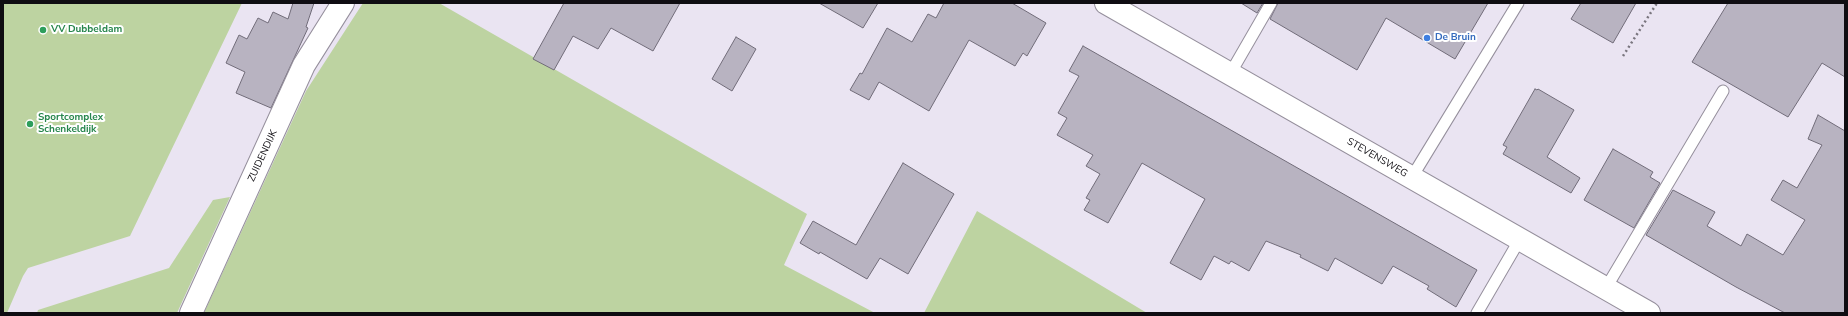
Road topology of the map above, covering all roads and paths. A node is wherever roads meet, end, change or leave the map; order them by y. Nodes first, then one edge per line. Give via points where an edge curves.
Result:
1 (343, 3) edge
2 (1106, 3) edge
3 (1271, 3) edge
4 (1518, 3) edge
5 (1657, 3) edge
6 (1623, 56) dead end
7 (1230, 74) junction
8 (1723, 91) dead end
9 (1412, 177) junction
10 (1520, 238) junction
11 (1606, 288) junction
12 (191, 313) edge
13 (1477, 313) edge
14 (1649, 313) edge

1 - 12 street, ZUIDENDIJK via 304,65
2 - 7 street, STEVENSWEG
3 - 7 lane
4 - 9 lane
5 - 6 path
7 - 9 street, STEVENSWEG
8 - 11 lane
9 - 10 street, STEVENSWEG
10 - 11 street, STEVENSWEG
10 - 13 lane
11 - 14 street, STEVENSWEG

